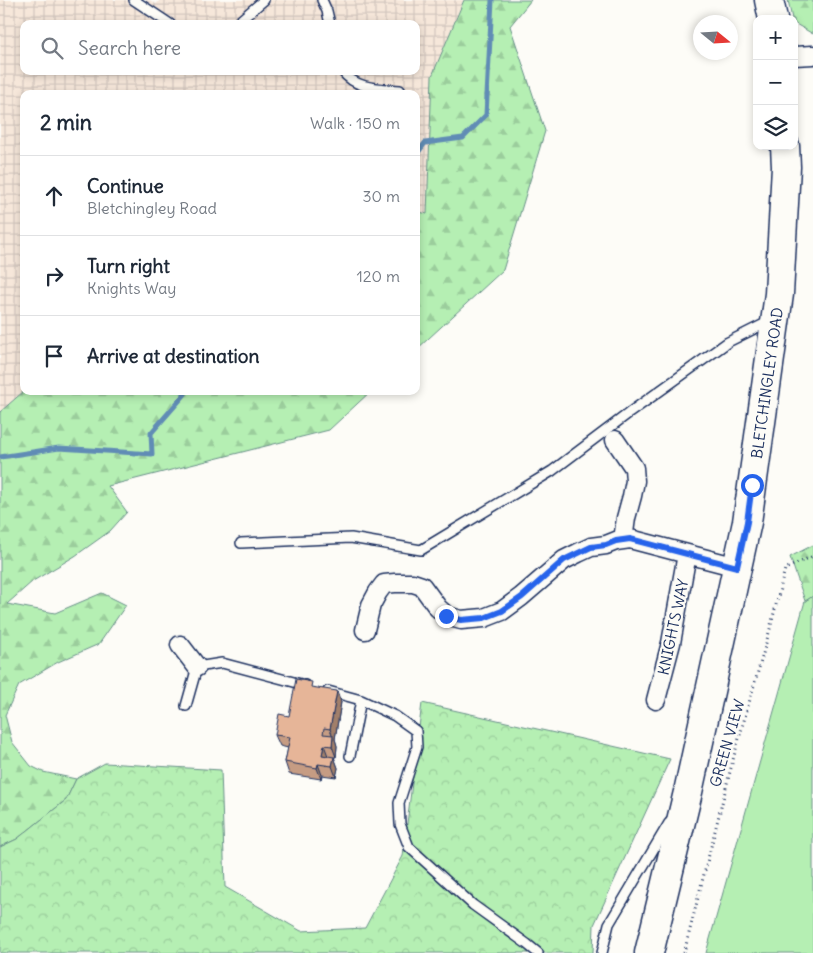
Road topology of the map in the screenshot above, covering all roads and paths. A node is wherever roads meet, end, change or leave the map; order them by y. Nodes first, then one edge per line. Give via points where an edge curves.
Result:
1 (134, 0) edge
2 (264, 0) edge
3 (322, 0) edge
4 (769, 0) edge
5 (772, 15) edge
6 (164, 20) edge
7 (241, 20) edge
8 (329, 20) edge
9 (813, 55) edge
10 (798, 56) edge
11 (345, 75) edge
12 (400, 90) dead end
13 (785, 150) edge
14 (775, 319) junction
15 (615, 440) dead end
16 (623, 540) junction
17 (240, 543) dead end
18 (687, 554) junction
19 (813, 556) edge
20 (737, 567) junction
21 (365, 630) dead end
22 (180, 644) dead end
23 (197, 666) junction
24 (362, 700) junction
25 (656, 700) dead end
26 (186, 706) dead end
27 (350, 756) dead end
28 (688, 792) junction
29 (538, 953) edge
30 (602, 953) edge
31 (649, 953) edge
32 (684, 953) edge

1 - 6 lane
2 - 7 lane
3 - 8 lane
4 - 5 main road
9 - 10 street
11 - 12 lane via 359,84
13 - 14 main road, BLETCHINGLEY ROAD
14 - 17 lane via 728,342 552,471 421,550 351,538
14 - 20 main road, BLETCHINGLEY ROAD via 747,522
15 - 16 street via 634,468 635,481
16 - 18 street
16 - 21 street via 591,547 564,560 522,597 502,611 484,618 461,620 446,616 422,586 413,583 384,584 371,605
18 - 20 street
18 - 25 street, KNIGHTS WAY via 671,643
19 - 32 path, GREEN VIEW via 785,569
20 - 28 main road, BLETCHINGLEY ROAD
22 - 23 street
23 - 24 lane via 222,663
23 - 26 lane
24 - 27 lane
24 - 29 lane via 395,716 416,731 417,747 399,803 400,824 409,846 473,904
28 - 30 lane, BLETCHINGLEY ROAD via 609,924
28 - 31 main road, BLETCHINGLEY ROAD

